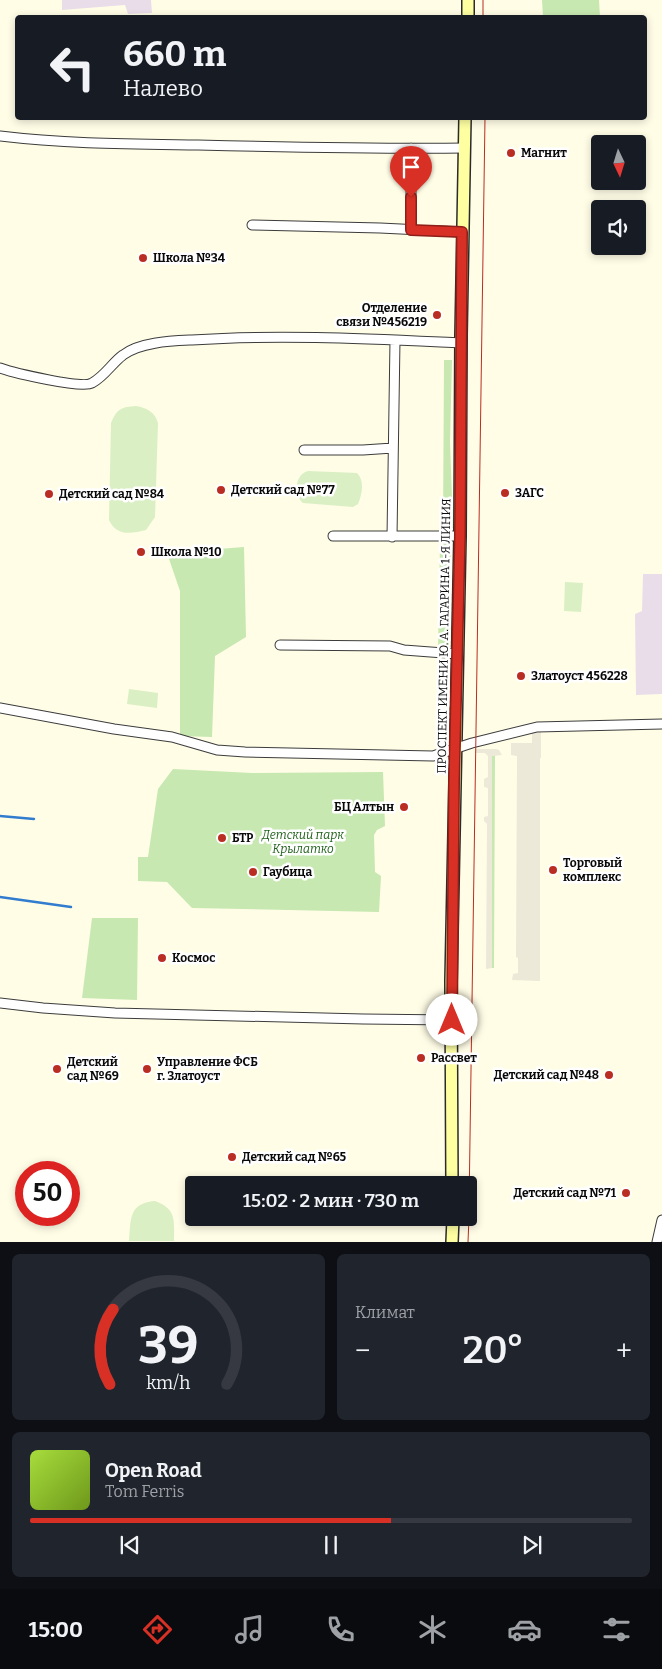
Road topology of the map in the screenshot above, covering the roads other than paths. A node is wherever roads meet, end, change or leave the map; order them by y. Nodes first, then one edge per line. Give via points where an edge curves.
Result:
1 (468, 0) edge
2 (468, 15) edge
3 (465, 120) edge
4 (0, 136) edge
5 (411, 148) junction
6 (464, 148) junction
7 (252, 226) dead end
8 (411, 230) junction
9 (462, 232) junction
10 (395, 340) junction
11 (461, 343) junction
12 (0, 368) edge
13 (393, 448) junction
14 (304, 450) dead end
15 (333, 536) dead end
16 (460, 536) junction
17 (392, 537) junction
18 (280, 645) dead end
19 (457, 654) junction
20 (0, 708) edge
21 (662, 724) edge
22 (456, 748) junction
23 (0, 1003) edge
24 (452, 1020) junction
25 (452, 1176) edge
26 (662, 1220) edge
27 (453, 1226) edge
28 (452, 1242) edge
29 (658, 1242) edge

1 - 2 main road
3 - 6 main road, ПРОСПЕКТ ИМЕНИ Ю. А. ГАГАРИНА 1-Я ЛИНИЯ
4 - 5 street via 114,144
5 - 6 street
5 - 8 street
6 - 9 main road, ПРОСПЕКТ ИМЕНИ Ю. А. ГАГАРИНА 1-Я ЛИНИЯ
7 - 8 street
8 - 9 street
9 - 11 main road, ПРОСПЕКТ ИМЕНИ Ю. А. ГАГАРИНА 1-Я ЛИНИЯ
10 - 11 street
10 - 12 street via 257,337 144,345 122,355 91,384
10 - 13 street
11 - 16 main road, ПРОСПЕКТ ИМЕНИ Ю. А. ГАГАРИНА 1-Я ЛИНИЯ
13 - 14 street
13 - 17 street
15 - 17 street
16 - 17 street
16 - 19 main road, ПРОСПЕКТ ИМЕНИ Ю. А. ГАГАРИНА 1-Я ЛИНИЯ
18 - 19 street via 390,646
19 - 22 main road, ПРОСПЕКТ ИМЕНИ Ю. А. ГАГАРИНА 1-Я ЛИНИЯ
20 - 22 street via 172,737 217,750 433,756
21 - 22 street via 536,727
22 - 24 main road, ПРОСПЕКТ ИМЕНИ Ю. А. ГАГАРИНА 1-Я ЛИНИЯ
23 - 24 street via 116,1013
24 - 25 main road, ПРОСПЕКТ ИМЕНИ Ю. А. ГАГАРИНА 1-Я ЛИНИЯ
26 - 29 street
27 - 28 main road

